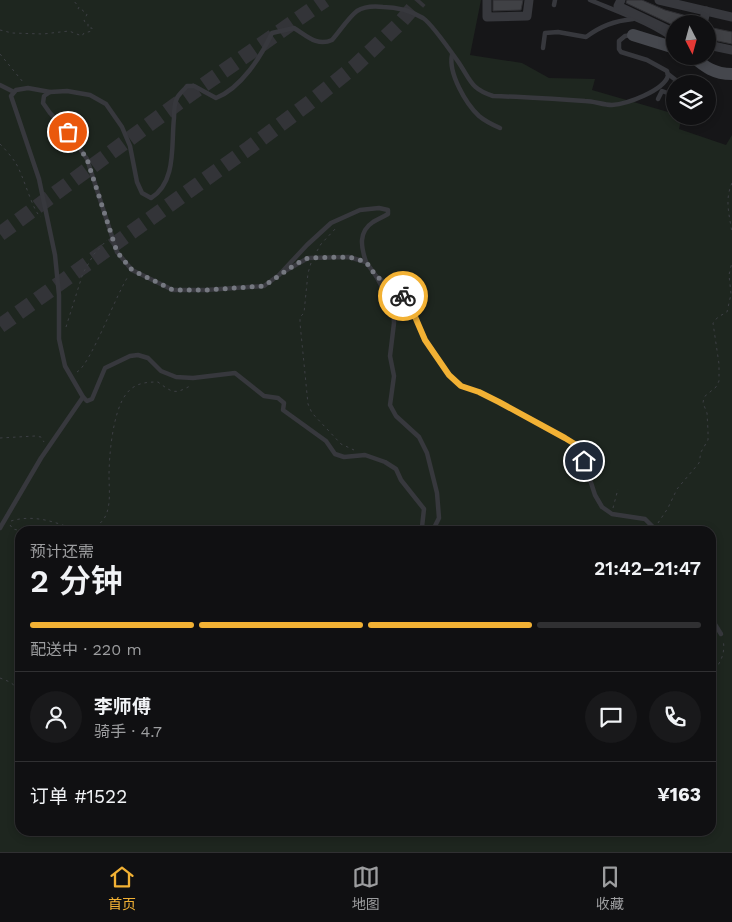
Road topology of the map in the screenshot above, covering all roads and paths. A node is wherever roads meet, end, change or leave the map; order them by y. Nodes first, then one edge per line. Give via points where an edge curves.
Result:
1 (73, 0) edge
2 (487, 0) edge
3 (529, 0) edge
4 (590, 0) edge
5 (621, 0) edge
6 (659, 0) edge
7 (706, 11) junction
8 (705, 15) edge
9 (732, 17) edge
10 (633, 19) junction
11 (666, 29) edge
12 (0, 30) edge
13 (633, 35) joint
14 (666, 35) edge
15 (666, 45) edge
16 (716, 47) edge
17 (543, 48) dead end
18 (732, 50) edge
19 (0, 54) edge
20 (452, 55) junction
21 (703, 65) edge
22 (732, 74) edge
23 (670, 75) edge
24 (666, 81) edge
25 (0, 85) edge
26 (28, 88) junction
27 (14, 92) junction
28 (50, 92) junction
29 (666, 92) edge
30 (658, 99) dead end
31 (500, 128) dead end
32 (0, 144) edge
33 (732, 183) edge
34 (46, 216) junction
35 (342, 218) junction
36 (732, 234) edge
37 (111, 236) junction
38 (312, 258) junction
39 (366, 262) junction
40 (732, 262) edge
41 (132, 270) junction
42 (279, 275) junction
43 (376, 276) junction
44 (59, 332) junction
45 (71, 375) junction
46 (191, 385) dead end
47 (83, 398) junction
48 (0, 438) edge
49 (47, 448) junction
50 (365, 455) junction
51 (618, 489) dead end
52 (612, 514) junction
53 (64, 526) edge
54 (98, 526) edge
55 (422, 526) edge
56 (435, 526) edge
57 (652, 526) edge
58 (654, 526) edge
59 (0, 528) edge
60 (15, 529) edge
61 (716, 626) edge
62 (721, 634) joint
63 (716, 667) edge
64 (0, 678) edge
65 (15, 686) edge

1 - 12 path via 86,14 84,21 88,22 88,28 92,28 82,36 69,31 43,34
2 - 3 street via 487,17 527,16
4 - 10 lane
5 - 11 street via 618,6
6 - 7 street
7 - 8 street
7 - 9 street
10 - 14 lane
10 - 17 lane via 609,23 586,37 546,33
13 - 15 street
13 - 23 lane via 619,41 621,52 647,60
16 - 18 street
19 - 26 path
20 - 24 lane via 475,88 493,96 590,101 609,105 632,100 658,89
20 - 28 lane via 425,20 394,7 358,10 326,43 316,42 294,28 272,33 253,67 225,94 216,98 194,86 187,86 178,96 171,167 166,183 151,198 142,193 130,146 106,104 90,95
20 - 31 lane via 453,71 473,111
21 - 22 street via 716,73
25 - 27 lane
26 - 27 lane
26 - 28 lane
27 - 34 lane via 11,96 14,108 39,179
28 - 37 lane via 44,96 43,103 87,159
29 - 30 lane via 662,91
32 - 34 path via 15,162 36,213 40,218
33 - 36 path via 727,206
34 - 44 lane via 55,255
35 - 38 path
35 - 39 lane via 360,210 388,210 388,214 372,222 363,233 362,248
35 - 42 lane via 331,223
37 - 41 lane via 117,252
37 - 44 path via 100,246 83,273 67,326
38 - 39 lane via 349,257
38 - 42 lane
38 - 50 path via 304,313 300,316 308,404 312,414 341,444
39 - 43 lane
40 - 58 path via 729,275 731,294 726,312 713,323 719,381 704,397 708,440 699,463 677,488 668,508
41 - 42 lane via 173,290 264,286
41 - 45 path via 120,287 82,369
43 - 52 lane via 402,295 425,340 449,375 461,386 499,402 578,446 594,495
43 - 56 lane via 393,307 390,356 394,376 390,405 396,416 419,437 427,453 437,493 439,518
44 - 45 lane via 65,366
45 - 47 lane
46 - 54 path via 174,392 158,382 150,382 127,392 112,438 109,504 106,517
47 - 49 lane
47 - 50 lane via 87,401 92,399 105,368 130,356 148,358 161,370 176,377 235,373 264,396 278,398 284,403 283,410 326,441 335,454 344,457
48 - 49 path via 41,437
49 - 59 lane
50 - 55 lane via 396,469 424,509
51 - 52 path
52 - 57 lane via 645,519
53 - 60 path via 20,518 9,522
61 - 62 lane
62 - 63 path via 725,648
64 - 65 path

